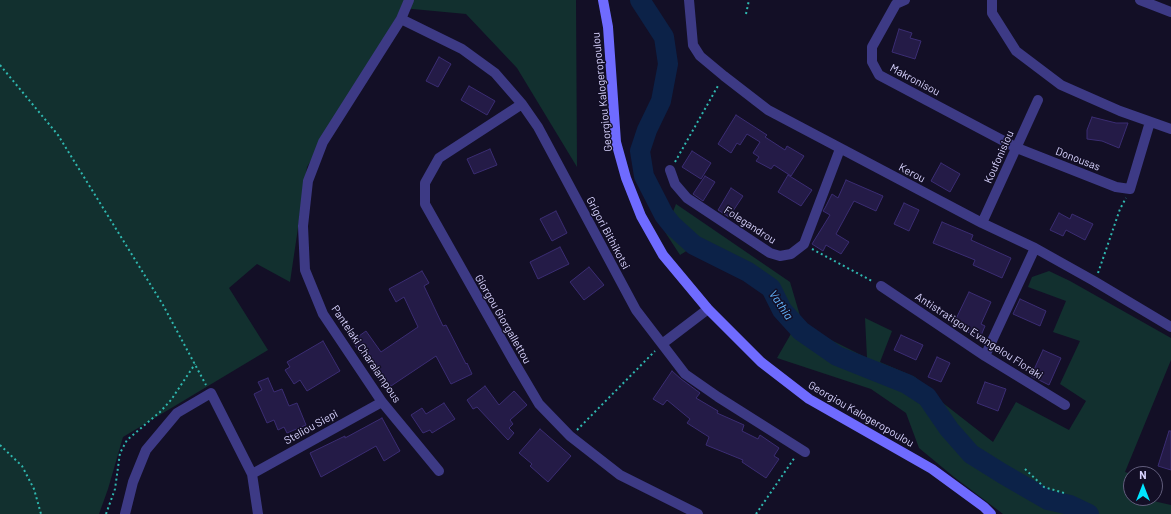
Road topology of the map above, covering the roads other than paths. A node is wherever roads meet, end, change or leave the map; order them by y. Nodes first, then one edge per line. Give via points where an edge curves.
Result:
1 (409, 0) edge
2 (603, 0) edge
3 (689, 0) edge
4 (905, 0) edge
5 (992, 0) edge
6 (1142, 1) edge
7 (1171, 12) edge
8 (401, 19) junction
9 (1038, 100) dead end
10 (522, 104) junction
11 (1150, 122) junction
12 (1171, 129) edge
13 (1017, 148) junction
14 (840, 149) junction
15 (670, 170) road end
16 (982, 223) junction
17 (1035, 248) junction
18 (881, 286) road end
19 (708, 309) junction
20 (1171, 327) edge
21 (662, 344) junction
22 (984, 356) junction
23 (382, 402) junction
24 (1065, 405) dead end
25 (803, 450) road end
26 (439, 471) dead end
27 (252, 474) junction
28 (125, 514) edge
29 (258, 514) edge
30 (698, 514) edge
31 (991, 514) edge

1 - 8 street, Pantelaki Charalampous
2 - 19 street, Georgiou Kalogeropoulou via 608,27 616,142 626,178 641,216 662,255
3 - 14 street, Kerou via 693,45 700,56 768,110
4 - 13 street, Makronisou via 896,4 872,47 872,62 879,75
5 - 11 street via 992,13 1016,51 1060,85
6 - 7 street
8 - 10 street, Grigori Bithikotsi via 462,49 494,73
8 - 23 street, Pantelaki Charalampous via 323,142 308,181 303,226 305,270 323,314
9 - 13 street, Koufonisiou
10 - 21 street, Grigori Bithikotsi via 538,128 636,310
10 - 30 street, Giorgou Giorgallettou via 439,158 425,183 425,204 540,404 570,436 620,475
11 - 12 street
11 - 13 street, Donousas via 1130,189 1116,187
13 - 16 street, Koufonisiou
14 - 15 street, Folegandrou via 804,244 791,254 780,256 770,253 687,198 675,184
14 - 16 street, Kerou
16 - 17 street, Kerou
17 - 20 street, Kerou
17 - 22 street
18 - 22 street, Antistratigou Evangelou Floraki
19 - 21 street
19 - 31 street, Georgiou Kalogeropoulou via 761,362 809,399 932,469
21 - 25 street, Grigori Bithikotsi via 686,374
22 - 24 street, Antistratigou Evangelou Floraki
23 - 26 street, Pantelaki Charalampous
23 - 27 street, Steliou Siepi
27 - 28 street via 211,393 177,413 146,450 133,482
27 - 29 street

